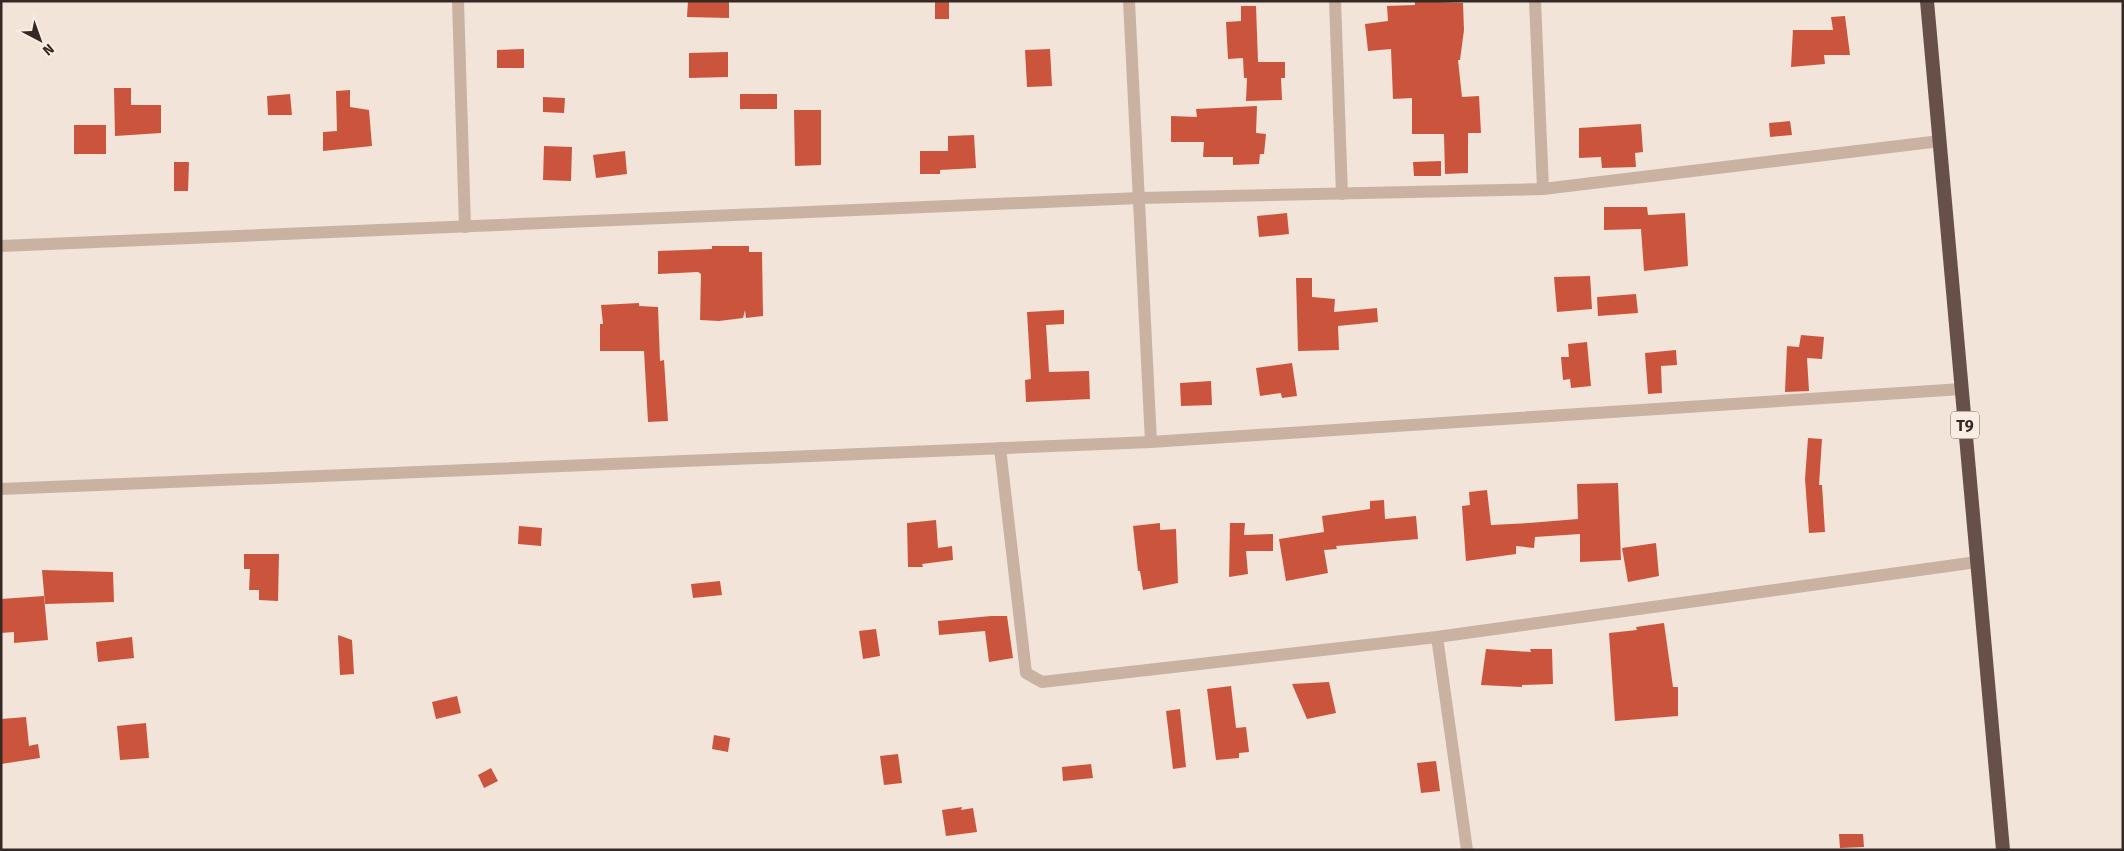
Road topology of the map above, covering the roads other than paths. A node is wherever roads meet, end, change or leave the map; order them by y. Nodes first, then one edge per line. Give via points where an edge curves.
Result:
1 (458, 1) edge
2 (1129, 1) edge
3 (1335, 1) edge
4 (1535, 1) edge
5 (1927, 1) edge
6 (1940, 141) junction
7 (1543, 189) junction
8 (1342, 194) junction
9 (1139, 198) junction
10 (465, 227) junction
11 (1, 246) edge
12 (1962, 389) junction
13 (1151, 442) junction
14 (1000, 448) junction
15 (1, 489) edge
16 (1977, 562) junction
17 (1437, 637) junction
18 (1467, 850) edge
19 (2003, 850) edge

1 - 10 street
2 - 9 street
3 - 8 street
4 - 7 street
5 - 6 highway, T9
6 - 7 street
6 - 12 highway, T9
7 - 8 street
8 - 9 street
9 - 10 street
9 - 13 street
10 - 11 street
12 - 13 street
12 - 16 highway, T9
13 - 14 street
14 - 15 street
14 - 17 street via 1026,673 1042,682
16 - 17 street
16 - 19 highway, T9
17 - 18 street

